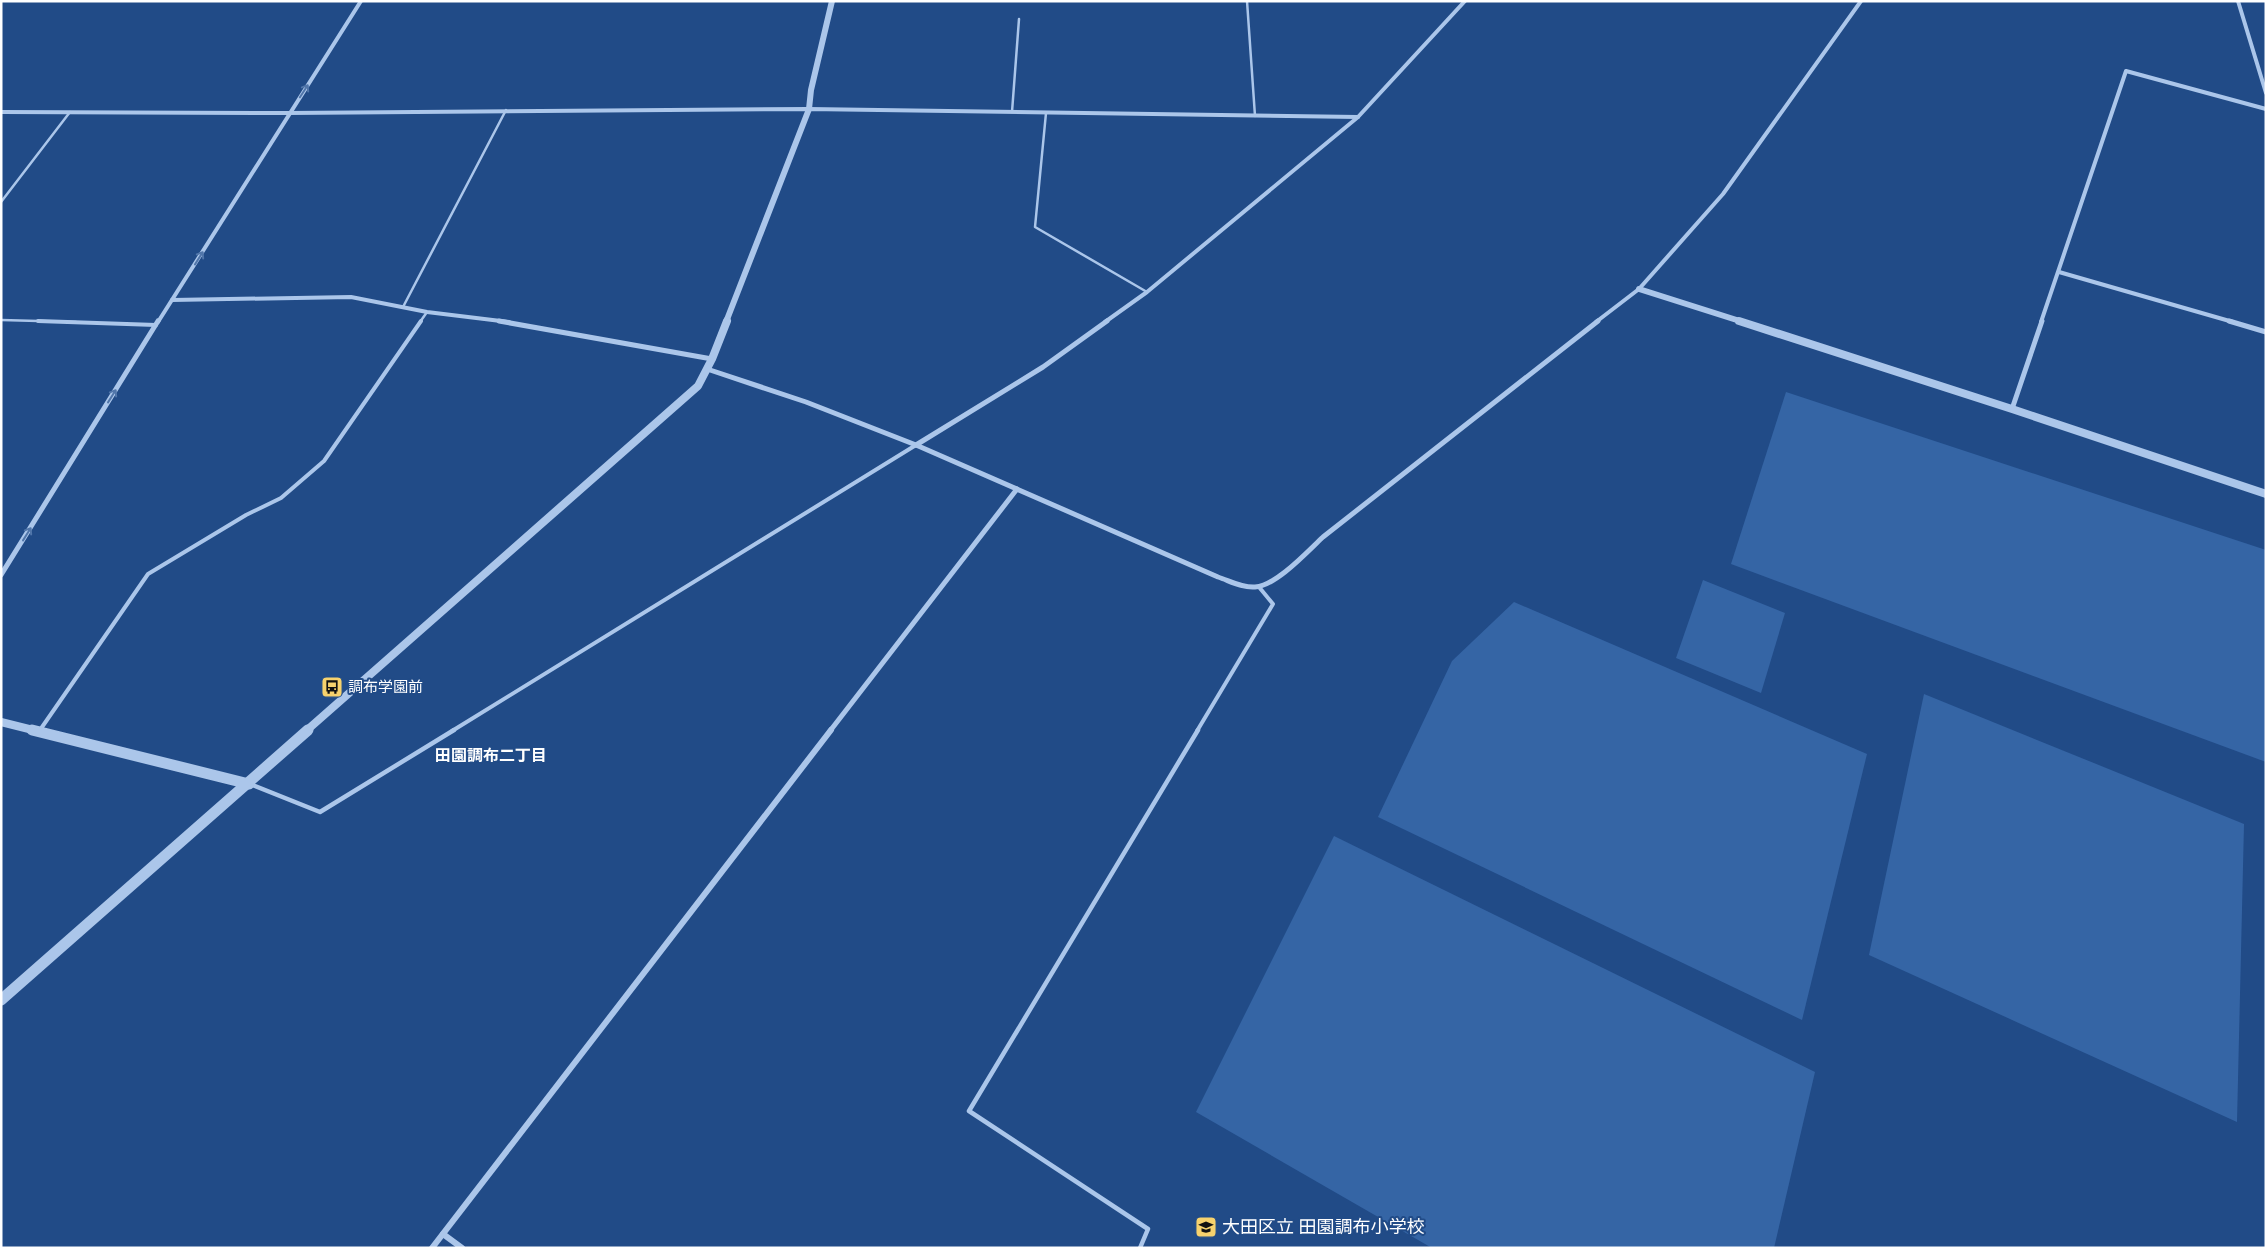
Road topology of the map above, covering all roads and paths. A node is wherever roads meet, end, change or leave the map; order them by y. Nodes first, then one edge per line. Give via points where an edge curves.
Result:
1 (361, 1) edge
2 (832, 1) edge
3 (1247, 1) edge
4 (1465, 1) edge
5 (1861, 1) edge
6 (2238, 1) edge
7 (1019, 19) dead end
8 (2266, 93) edge
9 (809, 109) junction
10 (2266, 109) edge
11 (506, 110) junction
12 (1, 112) edge
13 (70, 112) junction
14 (1012, 112) junction
15 (1046, 112) junction
16 (289, 113) junction
17 (1255, 116) junction
18 (1358, 117) junction
19 (1, 202) edge
20 (2059, 272) junction
21 (1639, 290) junction
22 (1148, 292) junction
23 (172, 300) junction
24 (403, 307) junction
25 (427, 312) junction
26 (1, 320) edge
27 (156, 325) junction
28 (2266, 332) edge
29 (712, 359) junction
30 (707, 369) junction
31 (2012, 409) junction
32 (916, 445) junction
33 (1017, 490) junction
34 (2266, 494) edge
35 (1, 575) edge
36 (1259, 587) junction
37 (1, 722) edge
38 (39, 731) junction
39 (249, 784) junction
40 (1, 1000) edge
41 (442, 1234) junction
42 (432, 1248) edge
43 (462, 1248) edge
44 (1140, 1248) edge

16 -> 1 street
2 - 9 street
3 - 17 lane
4 - 18 street
5 - 21 street via 1723,194
6 - 8 street
7 - 14 lane
9 - 11 street
9 - 14 street
9 - 29 street
10 - 20 street via 2126,71
11 - 16 street
11 - 24 lane
12 - 13 street
13 - 16 street
13 - 19 lane
14 - 15 street
15 - 17 street
15 - 22 lane via 1035,227
23 -> 16 street
17 - 18 street
18 - 22 street
20 - 28 street
20 - 31 street
21 - 31 street
21 - 36 street
22 - 32 street via 1043,367
23 - 24 street via 351,297
23 - 27 street
24 - 25 street
25 - 29 street via 513,323
25 - 38 lane via 324,461 281,498 148,574
26 - 27 lane
35 -> 27 street
29 - 30 street
30 - 32 street via 806,402
30 - 39 street via 698,386
31 - 34 street
32 - 33 street
32 - 39 lane via 320,812
33 - 36 street via 1218,577 1246,587
33 - 41 street
36 - 44 lane via 1273,604 969,1111 1148,1230
37 - 38 street
38 - 39 street
39 - 40 street
41 - 42 street
41 - 43 street

